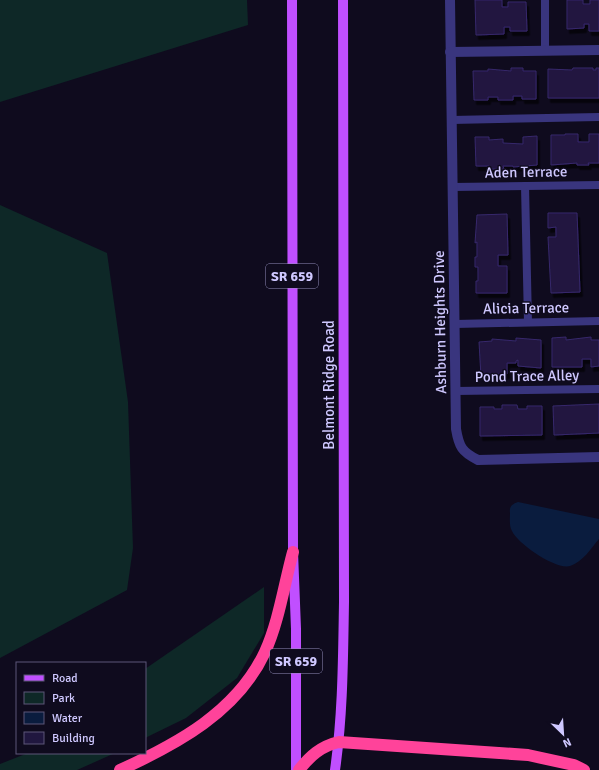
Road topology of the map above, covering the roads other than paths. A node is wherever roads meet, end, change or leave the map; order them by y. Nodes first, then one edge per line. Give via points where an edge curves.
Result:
1 (292, 0) edge
2 (343, 0) edge
3 (450, 0) edge
4 (545, 0) edge
5 (599, 50) edge
6 (545, 51) junction
7 (450, 52) junction
8 (599, 117) edge
9 (452, 120) junction
10 (599, 185) edge
11 (525, 186) junction
12 (452, 187) junction
13 (599, 321) edge
14 (528, 322) junction
15 (455, 324) junction
16 (599, 389) edge
17 (456, 391) junction
18 (599, 456) edge
19 (292, 552) junction
20 (339, 742) junction
21 (120, 770) edge
22 (298, 770) edge
23 (335, 770) edge
24 (584, 770) edge

1 - 19 main road, SR 659
2 - 20 main road, Belmont Ridge Road / SR 659 via 344,602
3 - 7 street, Ashburn Heights Drive
4 - 6 lane
5 - 6 street
6 - 7 street
7 - 9 street, Ashburn Heights Drive
8 - 9 lane
9 - 12 street, Ashburn Heights Drive
10 - 11 lane, Aden Terrace
11 - 12 lane, Aden Terrace
11 - 14 lane
12 - 15 street, Ashburn Heights Drive
13 - 14 lane, Alicia Terrace
14 - 15 lane, Alicia Terrace
15 - 17 street, Ashburn Heights Drive
16 - 17 lane, Pond Trace Alley
17 - 18 street, Ashburn Heights Drive via 456,429 459,442 465,454 478,460
19 - 21 highway via 272,634 242,687 202,726 151,756
19 - 22 main road, SR 659
20 - 22 highway via 317,751
20 - 23 main road, Belmont Ridge Road / SR 659
20 - 24 highway via 528,755 574,765

